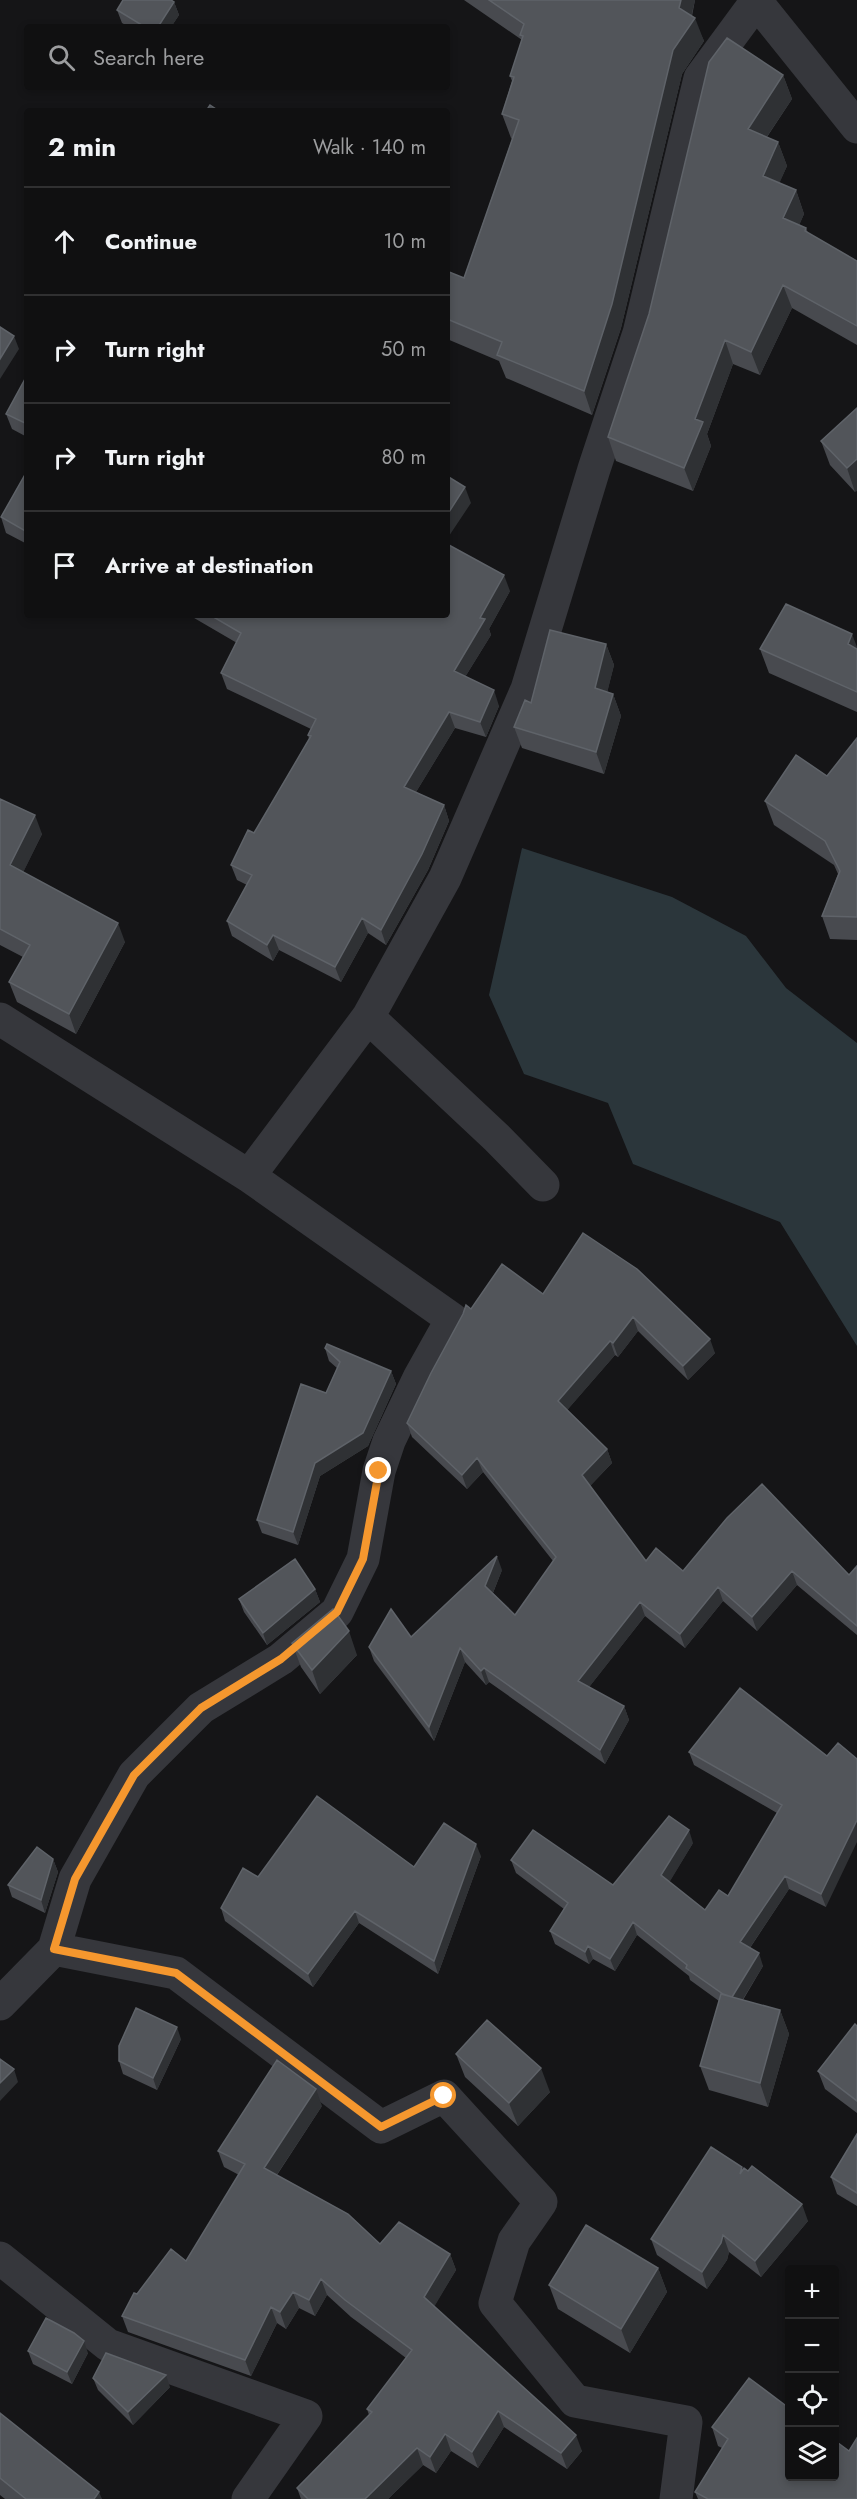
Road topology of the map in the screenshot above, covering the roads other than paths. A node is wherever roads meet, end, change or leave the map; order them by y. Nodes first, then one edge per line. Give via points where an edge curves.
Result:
1 (756, 1) edge
2 (857, 127) edge
3 (368, 1017) junction
4 (0, 1019) edge
5 (249, 1176) junction
6 (543, 1185) dead end
7 (54, 1949) junction
8 (0, 2004) edge
9 (0, 2258) edge
10 (248, 2499) edge
11 (676, 2499) edge

1 - 2 street
1 - 3 street via 700,78 639,333 527,689 445,878
3 - 5 street
3 - 6 street
4 - 5 street
5 - 7 street via 452,1319 389,1441 379,1471 363,1559 337,1612 281,1659 201,1708 134,1775 75,1879
7 - 8 street
7 - 11 street via 176,1973 381,2127 444,2096 541,2202 514,2241 495,2303 575,2401 686,2422
9 - 10 street via 108,2345 306,2416

